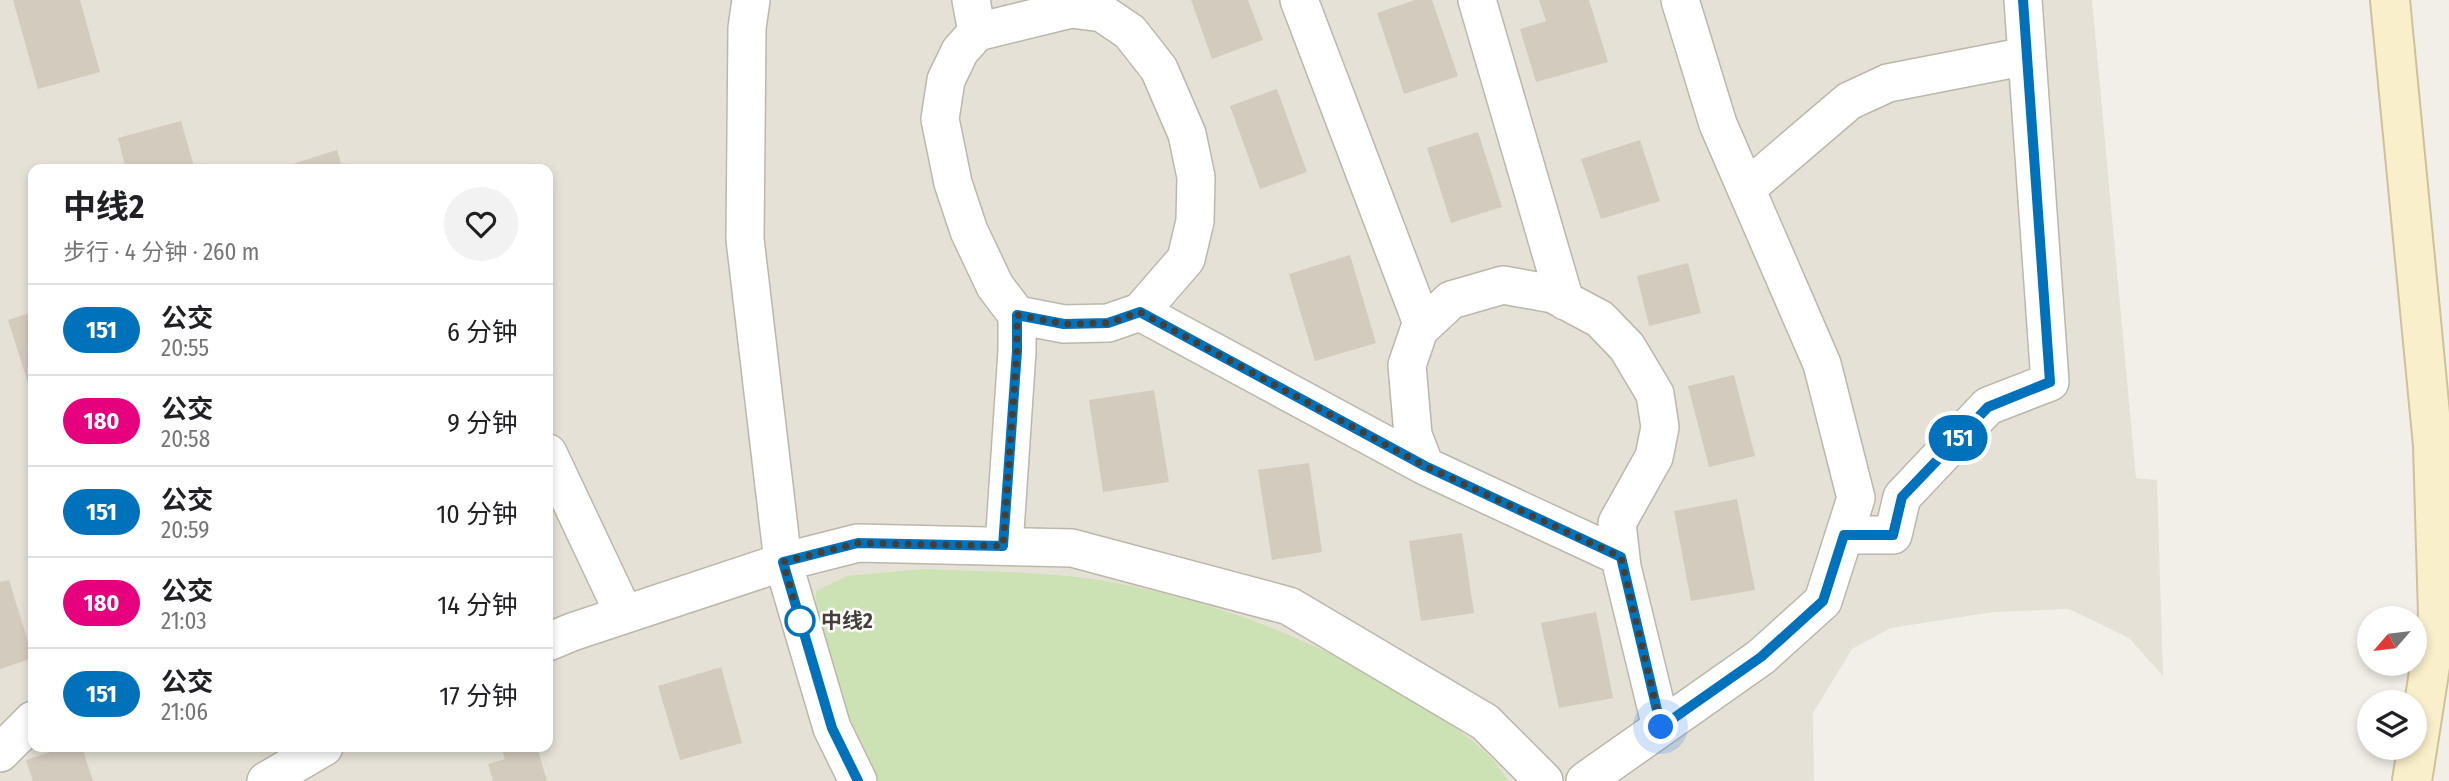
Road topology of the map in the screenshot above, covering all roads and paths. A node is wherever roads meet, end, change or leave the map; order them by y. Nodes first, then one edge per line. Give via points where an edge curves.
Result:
1 (751, 0) edge
2 (1299, 0) edge
3 (1477, 0) edge
4 (1680, 0) edge
5 (2023, 0) edge
6 (2390, 0) edge
7 (974, 16) edge
8 (2027, 56) junction
9 (1746, 189) junction
10 (1566, 301) junction
11 (1140, 312) junction
12 (1017, 315) junction
13 (1423, 326) junction
14 (553, 464) edge
15 (1425, 466) junction
16 (1844, 535) junction
17 (1003, 546) junction
18 (1621, 557) junction
19 (783, 562) junction
20 (624, 614) junction
21 (553, 640) edge
22 (28, 725) edge
23 (1661, 727) junction
24 (315, 752) edge
25 (0, 753) edge
26 (266, 781) edge
27 (858, 781) edge
28 (1544, 781) edge
29 (1585, 781) edge
30 (2412, 781) edge

1 - 19 street via 745,239
2 - 13 street
3 - 10 street
4 - 9 street via 1718,124
5 - 8 street
6 - 30 street via 2433,445 2438,615
7 - 11 street via 1071,9 1102,13 1130,32 1159,69 1187,134 1196,177 1195,221 1186,259
7 - 12 street via 946,80 940,120 969,231 995,286
8 - 9 street via 1888,83 1849,101
8 - 16 street via 2050,382 1988,407 1902,497 1893,535
9 - 16 street via 1822,364 1856,498
10 - 13 street via 1553,294 1503,285 1451,300
10 - 18 street via 1600,319 1627,347 1655,394 1660,428 1654,457 1617,523
11 - 12 street via 1108,323 1064,324
11 - 15 street
12 - 17 street
13 - 15 street via 1407,365 1413,435
14 - 20 street
15 - 18 street
16 - 23 street via 1823,601 1761,657
17 - 19 street via 858,543
17 - 28 street via 1072,548 1289,606 1485,722
18 - 23 street
19 - 20 street
19 - 27 street via 832,728
20 - 21 street
22 - 25 street
23 - 29 street
24 - 26 street

